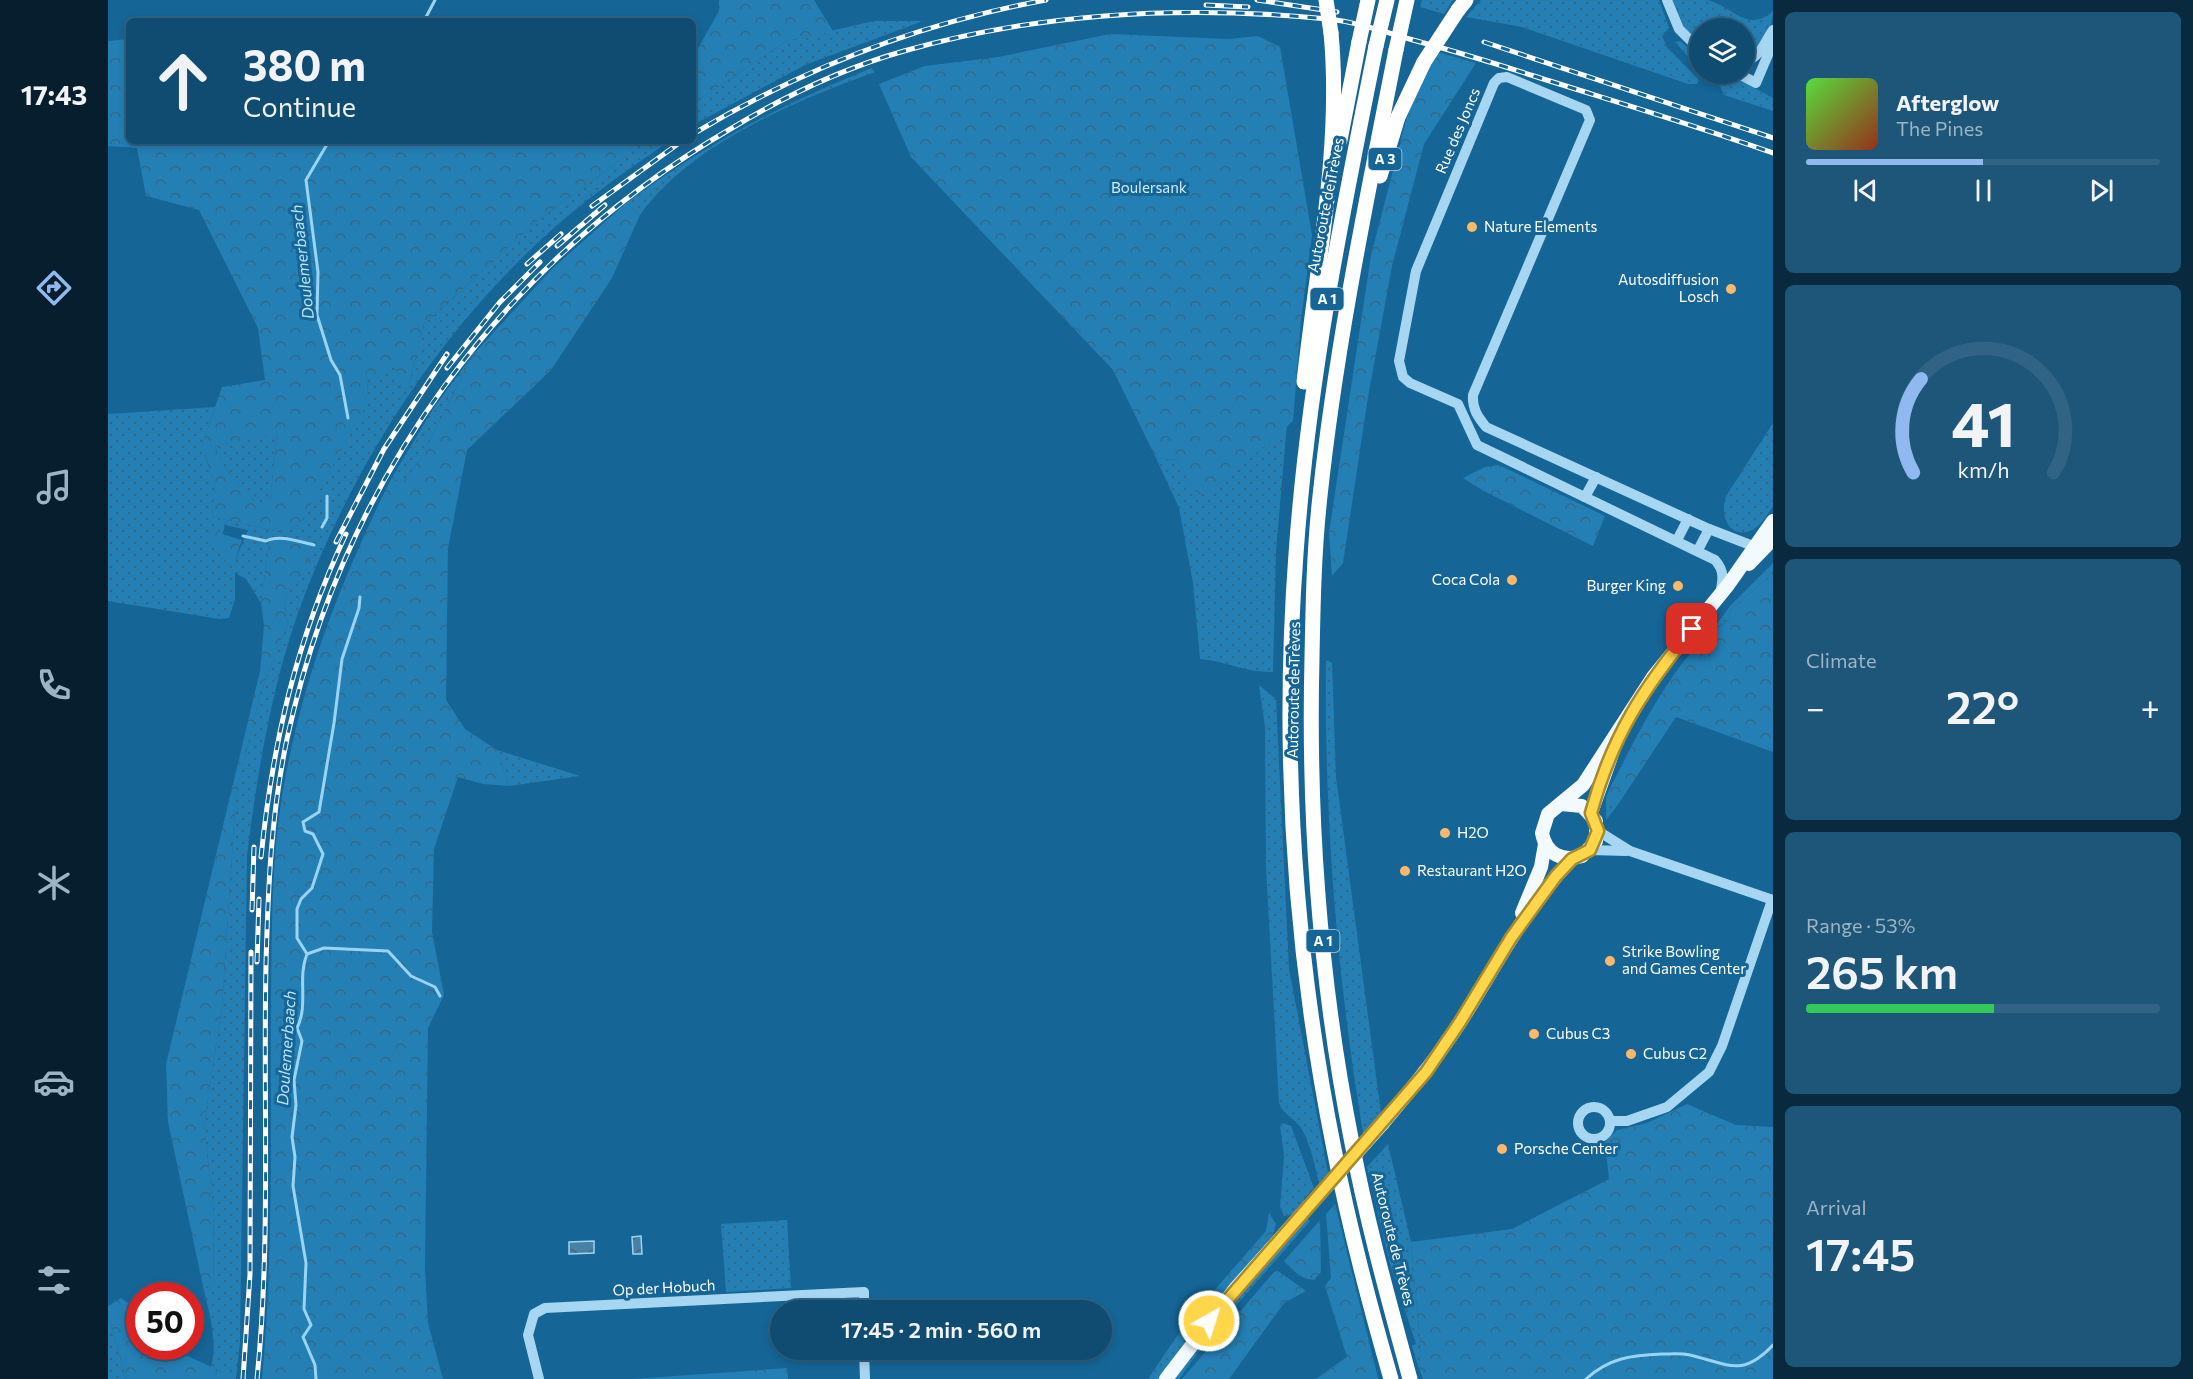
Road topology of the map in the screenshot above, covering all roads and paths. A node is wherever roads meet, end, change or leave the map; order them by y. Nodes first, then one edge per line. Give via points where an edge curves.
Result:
1 (1326, 0) edge
2 (1368, 0) edge
3 (1387, 0) edge
4 (1407, 0) edge
5 (1667, 0) edge
6 (1462, 5) edge
7 (1773, 30) edge
8 (1689, 39) edge
9 (1773, 43) edge
10 (1755, 56) edge
11 (1755, 82) edge
12 (1322, 231) junction
13 (1355, 259) junction
14 (1486, 427) junction
15 (1477, 445) junction
16 (1596, 477) junction
17 (1586, 497) junction
18 (1688, 519) junction
19 (1773, 522) edge
20 (1708, 529) junction
21 (1773, 539) edge
22 (1677, 540) junction
23 (1754, 546) junction
24 (1698, 550) junction
25 (1295, 555) junction
26 (1724, 590) junction
27 (1623, 724) junction
28 (1561, 804) junction
29 (1591, 813) junction
30 (1598, 831) junction
31 (1545, 844) junction
32 (1590, 850) junction
33 (1630, 851) junction
34 (1572, 859) junction
35 (1773, 900) edge
36 (1511, 938) junction
37 (1610, 1121) dead end
38 (864, 1300) edge
39 (864, 1360) edge
40 (539, 1379) edge
41 (864, 1379) edge
42 (1166, 1379) edge
43 (1390, 1379) edge
44 (1410, 1379) edge

1 - 12 highway, A 1, bridge via 1335,93
2 - 12 highway, A 1, bridge
3 - 25 highway, Autoroute de Trèves / A 1, bridge via 1323,322
4 - 13 highway, Autoroute de Trèves / A 1, bridge
5 - 8 street via 1679,29
6 - 13 highway, A 3, bridge via 1424,62 1398,117
7 - 10 street
9 - 11 street
12 - 25 highway, A 1 via 1295,472
13 - 44 highway, Autoroute de Trèves / A 1 via 1317,523 1312,784 1321,928 1348,1120 1376,1253
14 - 15 street
14 - 15 street, Rue des Joncs via 1472,406 1473,395 1590,120 1586,110 1507,77 1494,83 1416,271 1399,361 1403,377 1410,383 1458,404
14 - 16 street
15 - 17 street
16 - 17 street
16 - 18 street
17 - 22 street
18 - 20 street
18 - 22 street
19 - 23 main road
20 - 23 street
20 - 24 street
21 - 26 main road
22 - 24 street
23 - 26 main road
24 - 26 street via 1720,566
25 - 43 highway, Autoroute de Trèves / A 1 via 1292,752 1296,858 1309,993 1333,1147 1357,1259
26 - 27 main road via 1653,677
27 - 28 main road via 1583,785
27 - 29 main road
28 - 29 main road via 1582,806
28 - 31 main road via 1544,820
29 - 30 main road
30 - 32 main road
30 - 33 street
31 - 34 main road via 1557,856
31 - 36 main road via 1541,867
32 - 33 street
32 - 34 main road
33 - 35 street
34 - 36 main road
35 - 37 street via 1722,1046 1709,1072 1667,1107 1636,1118
36 - 42 main road, bridge via 1449,1039 1383,1123 1235,1289
38 - 40 street, Op der Hobuch via 864,1292 545,1308 534,1314 528,1335
39 - 41 street

